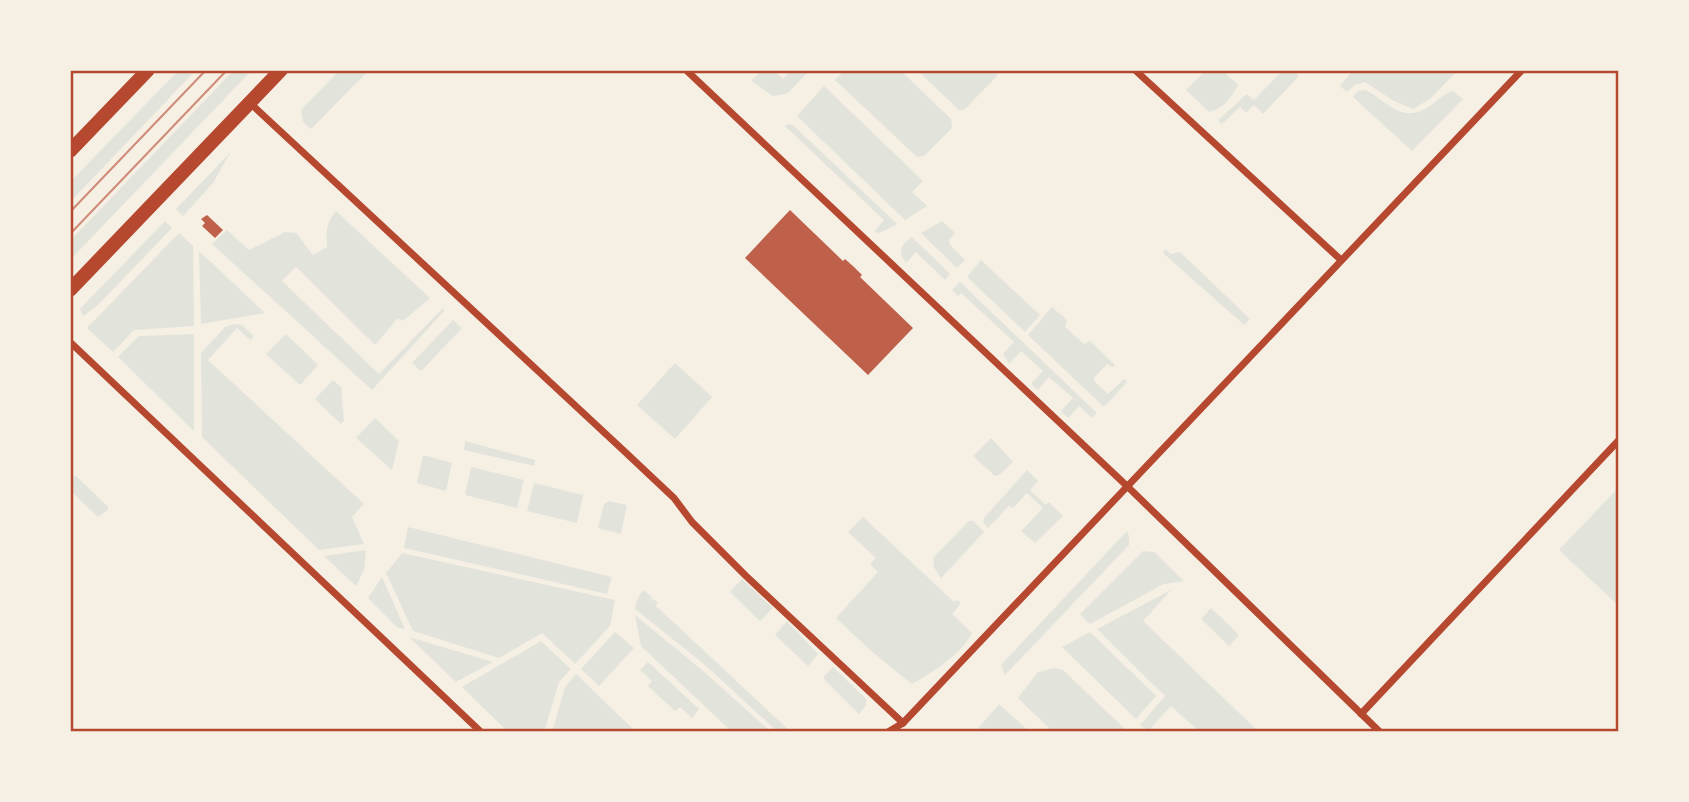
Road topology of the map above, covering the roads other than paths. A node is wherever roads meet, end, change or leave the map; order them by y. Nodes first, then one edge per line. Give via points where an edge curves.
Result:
1 (148, 70) edge
2 (281, 70) edge
3 (686, 70) edge
4 (1135, 70) edge
5 (1521, 70) edge
6 (250, 103) junction
7 (70, 151) edge
8 (1341, 260) junction
9 (70, 290) edge
10 (70, 342) edge
11 (1619, 440) edge
12 (1128, 487) junction
13 (1360, 714) junction
14 (903, 723) junction
15 (481, 732) edge
16 (888, 732) edge
17 (1380, 732) edge

1 - 7 main road
2 - 6 main road
3 - 12 street
4 - 8 street
5 - 8 street
6 - 9 main road
6 - 14 street via 654,479 746,576
8 - 12 street
10 - 15 street
11 - 13 street
12 - 13 street
12 - 14 street
13 - 17 street
14 - 16 street

